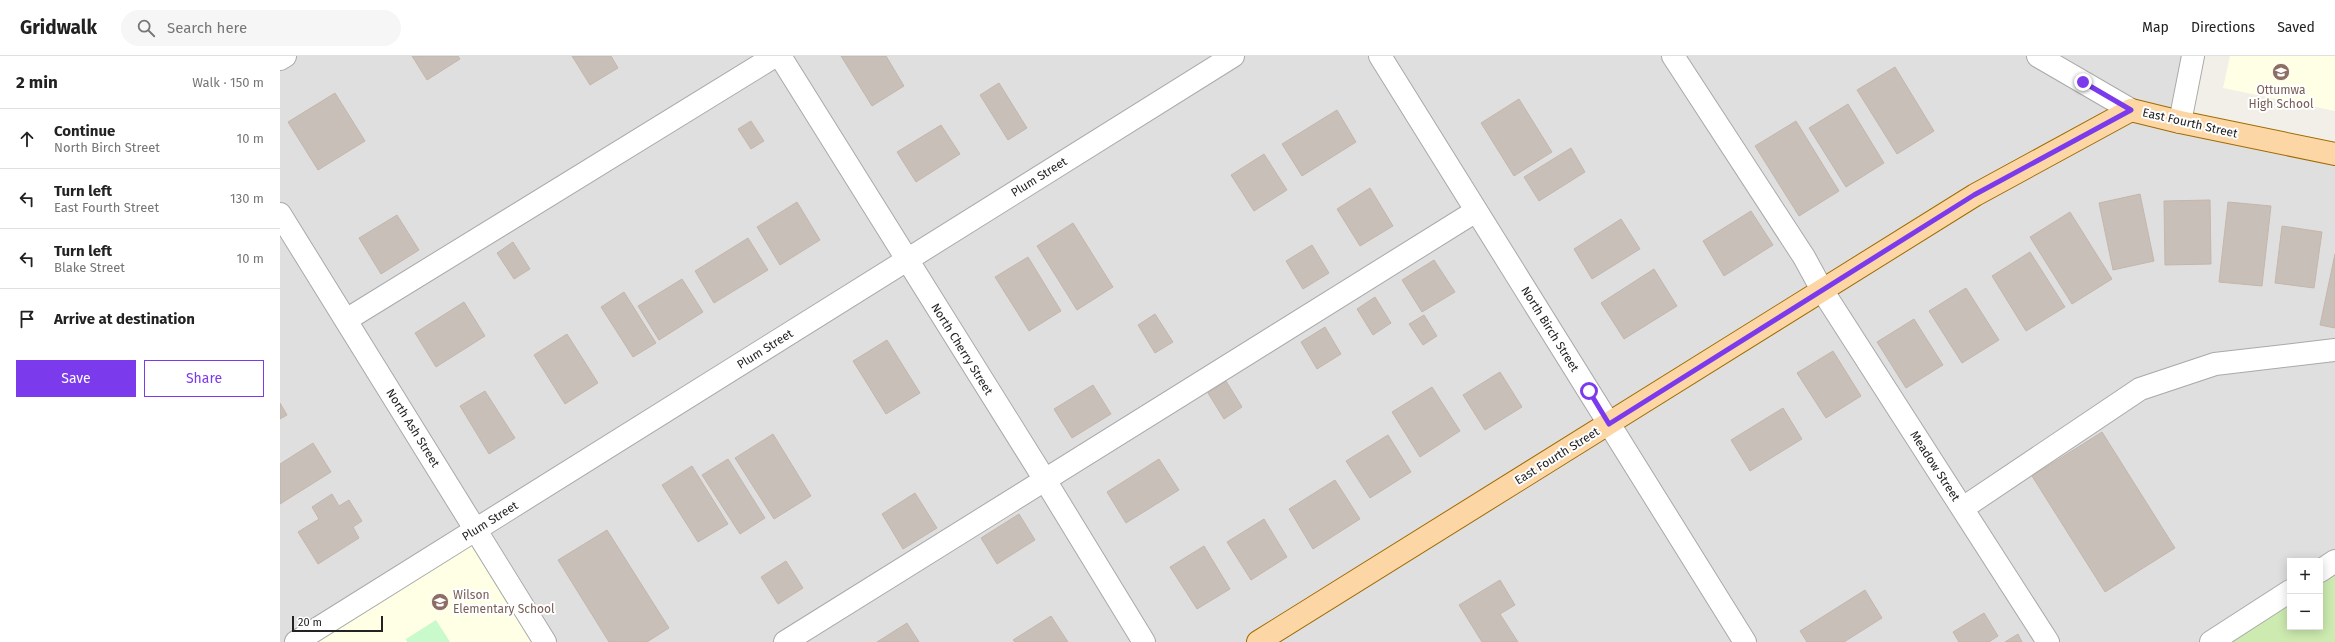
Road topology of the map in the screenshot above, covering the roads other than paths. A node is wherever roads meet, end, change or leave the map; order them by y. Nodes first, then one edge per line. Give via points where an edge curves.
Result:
1 (285, 56) edge
2 (775, 56) edge
3 (780, 56) edge
4 (1233, 56) edge
5 (1380, 56) edge
6 (1673, 56) edge
7 (2038, 56) edge
8 (2193, 56) edge
9 (280, 59) edge
10 (2131, 110) junction
11 (2180, 122) junction
12 (2335, 154) edge
13 (1476, 211) junction
14 (280, 214) edge
15 (907, 260) junction
16 (1822, 290) junction
17 (346, 320) junction
18 (2335, 350) edge
19 (1609, 424) junction
20 (1045, 480) junction
21 (1963, 508) junction
22 (476, 530) junction
23 (2335, 561) edge
24 (2323, 569) edge
25 (2287, 593) edge
26 (296, 642) edge
27 (545, 642) edge
28 (785, 642) edge
29 (1144, 642) edge
30 (1258, 642) edge
31 (1745, 642) edge
32 (2048, 642) edge
33 (2211, 642) edge

1 - 9 street
2 - 17 street
3 - 15 street, North Cherry Street
4 - 15 street, Plum Street
5 - 13 street, North Birch Street
6 - 16 street, Meadow Street via 1804,256
7 - 10 street
8 - 11 street
10 - 11 main road, East Fourth Street
10 - 16 main road, East Fourth Street via 1974,195
11 - 12 main road, East Fourth Street
13 - 19 street, North Birch Street
13 - 20 street
14 - 17 street, North Ash Street
15 - 20 street, North Cherry Street
15 - 22 street, Plum Street
16 - 19 main road, East Fourth Street
16 - 21 street, Meadow Street
17 - 22 street, North Ash Street
18 - 21 street via 2215,364 2140,389
19 - 30 main road, East Fourth Street
19 - 31 street, North Birch Street
20 - 28 street
20 - 29 street, North Cherry Street
21 - 32 street, Meadow Street
22 - 26 street, Plum Street
22 - 27 street, North Ash Street
23 - 24 street
25 - 33 street

